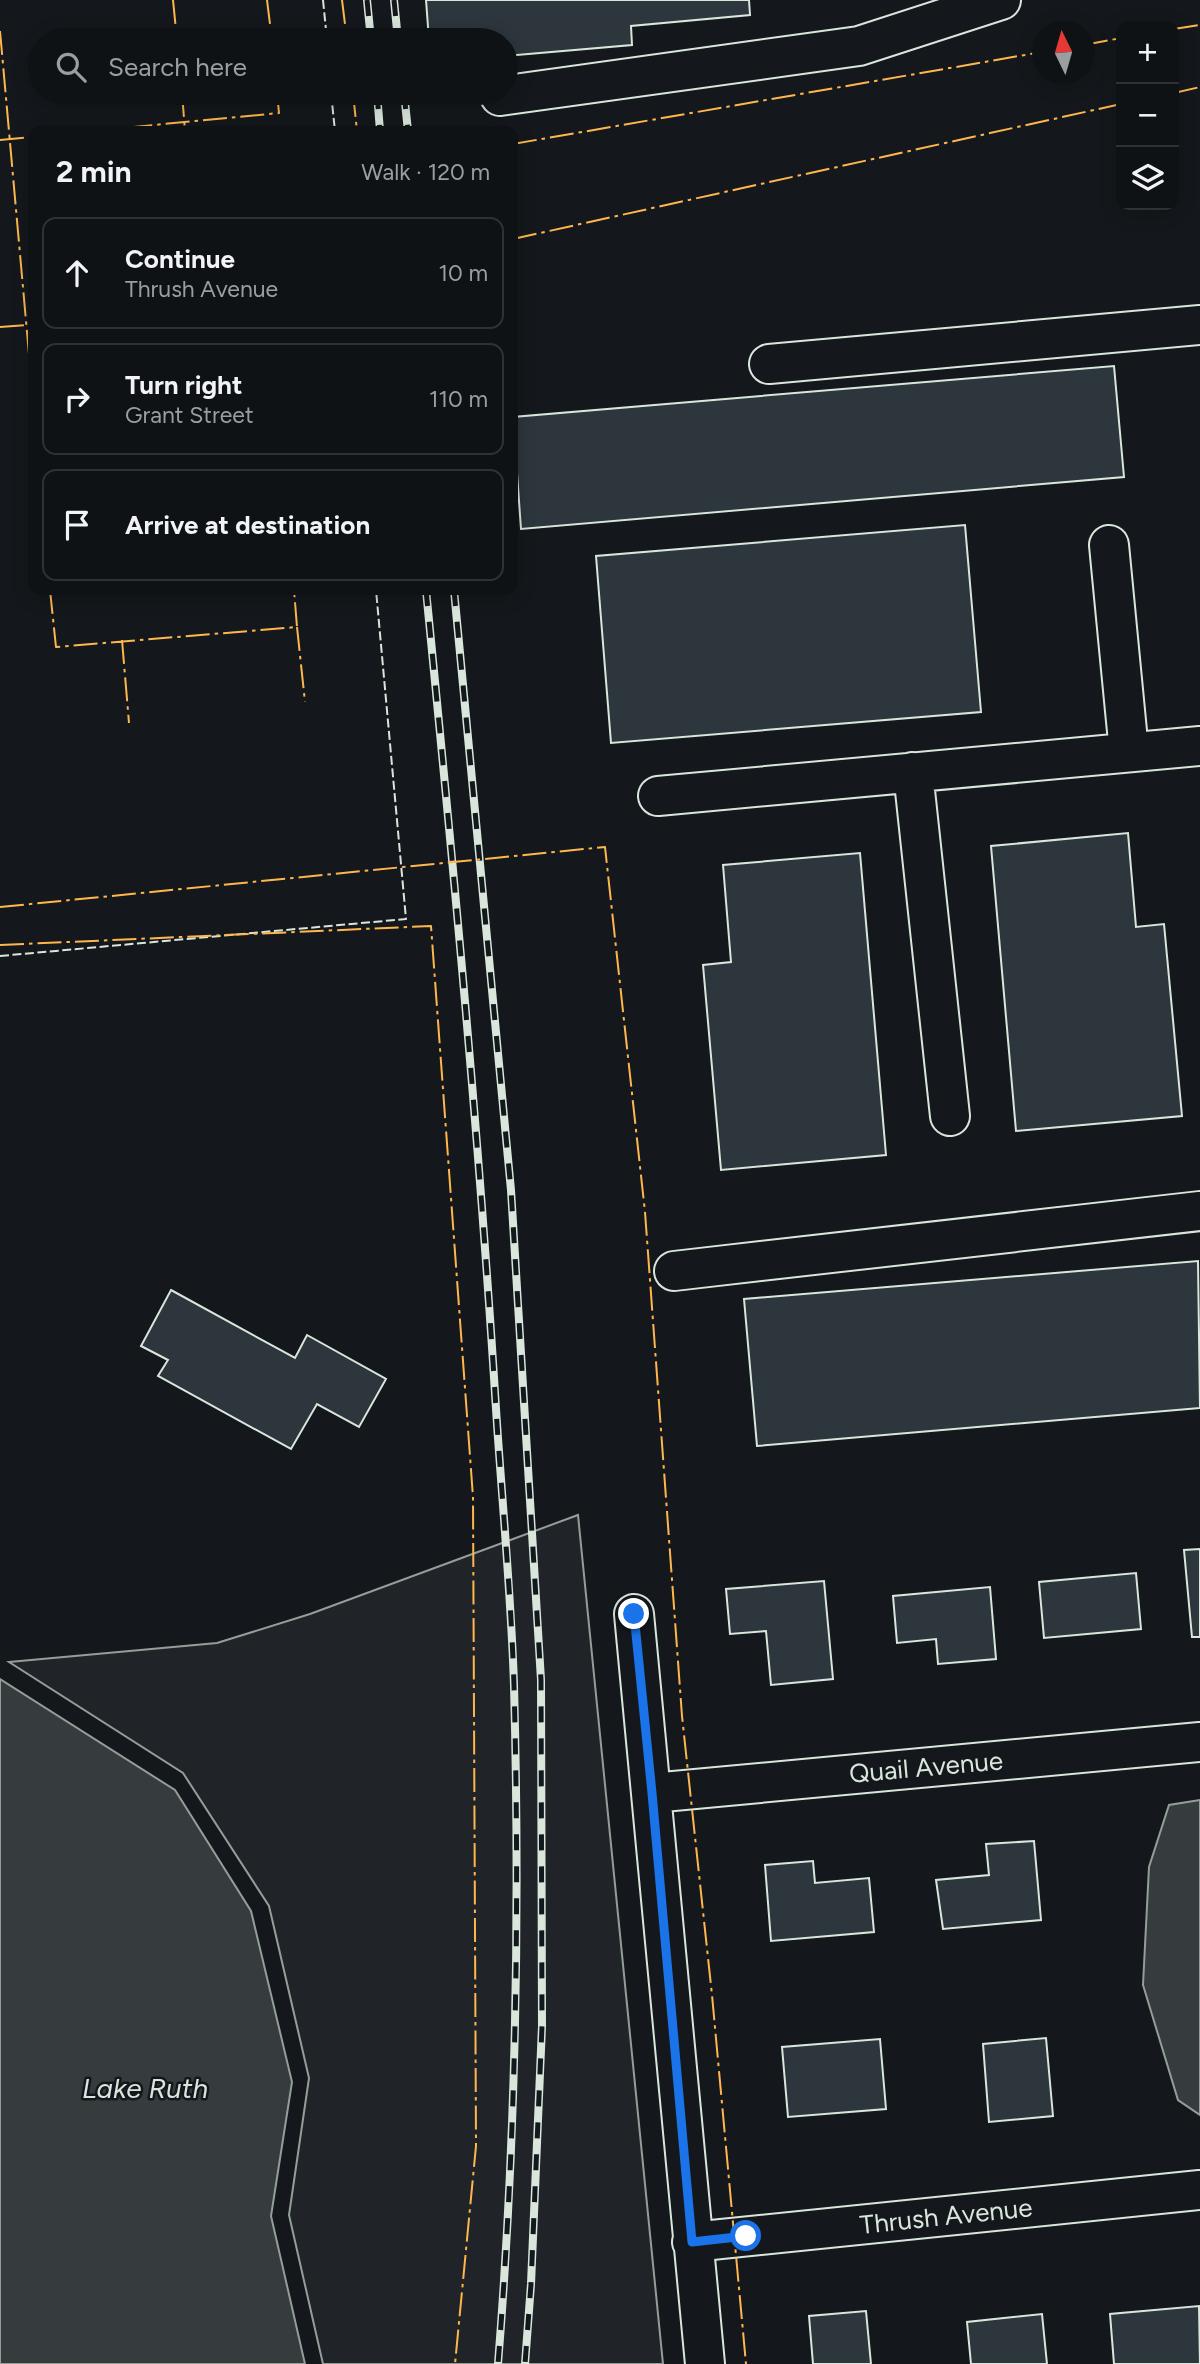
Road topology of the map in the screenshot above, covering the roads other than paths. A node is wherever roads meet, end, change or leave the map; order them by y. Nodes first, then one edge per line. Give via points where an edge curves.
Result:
1 (1001, 0) edge
2 (518, 93) edge
3 (1200, 325) edge
4 (769, 364) dead end
5 (1109, 545) dead end
6 (1200, 746) edge
7 (1129, 752) junction
8 (914, 772) junction
9 (657, 796) dead end
10 (950, 1116) dead end
11 (1200, 1211) edge
12 (674, 1271) dead end
13 (634, 1614) dead end
14 (1200, 1742) edge
15 (652, 1793) junction
16 (1200, 2190) edge
17 (692, 2242) junction
18 (705, 2364) edge

1 - 2 street via 859,46
3 - 4 street
5 - 7 street
6 - 7 street
7 - 8 street
8 - 9 street
8 - 10 street
11 - 12 street
13 - 15 street
14 - 15 street, Quail Avenue
15 - 17 street
16 - 17 street, Thrush Avenue
17 - 18 street

